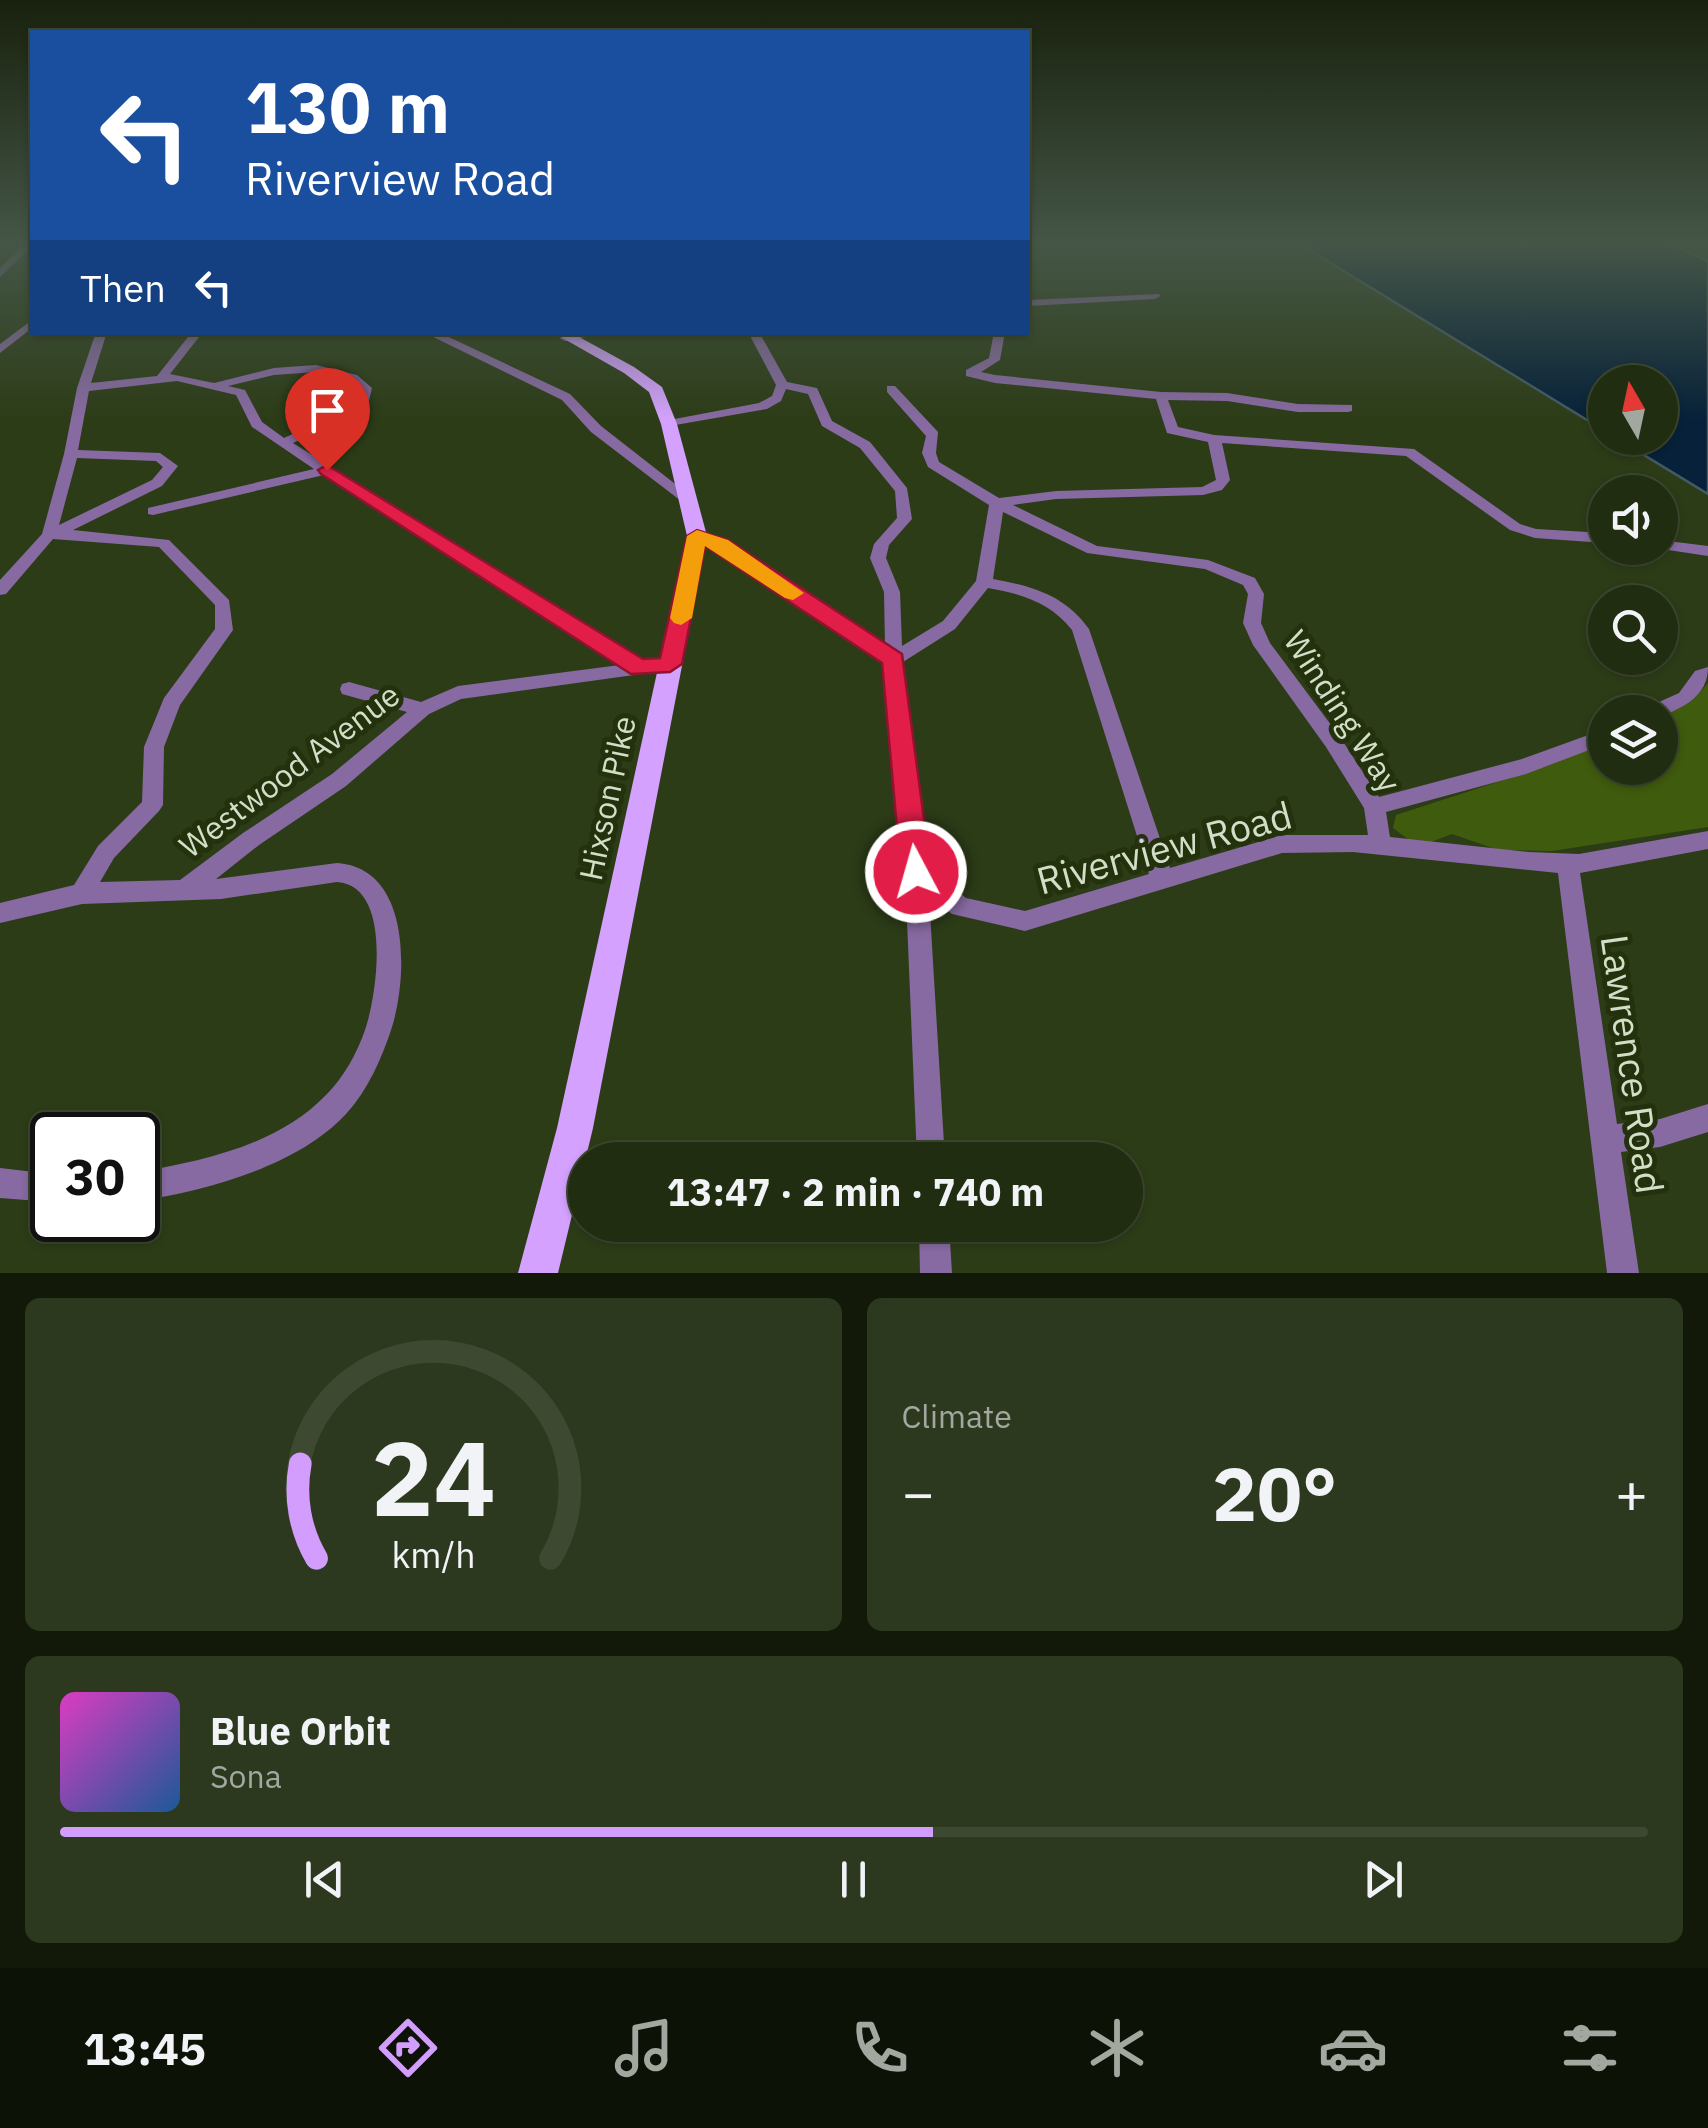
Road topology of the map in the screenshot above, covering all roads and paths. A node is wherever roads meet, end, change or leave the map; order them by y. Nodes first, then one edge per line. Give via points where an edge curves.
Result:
1 (30, 325) edge
2 (101, 335) edge
3 (196, 335) edge
4 (434, 335) edge
5 (562, 335) edge
6 (755, 335) edge
7 (999, 335) edge
8 (0, 350) edge
9 (162, 377) junction
10 (218, 385) junction
11 (782, 385) junction
12 (83, 388) junction
13 (891, 389) dead end
14 (1161, 396) junction
15 (1348, 408) dead end
16 (670, 424) junction
17 (1214, 439) junction
18 (283, 443) junction
19 (71, 454) junction
20 (327, 470) junction
21 (690, 501) junction
22 (997, 503) junction
23 (153, 511) dead end
24 (48, 535) junction
25 (697, 536) junction
26 (1588, 537) edge
27 (1678, 547) edge
28 (1708, 551) edge
29 (984, 582) junction
30 (0, 590) edge
31 (894, 660) junction
32 (670, 664) junction
33 (639, 668) junction
34 (1708, 673) edge
35 (349, 689) dead end
36 (1678, 702) edge
37 (422, 709) junction
38 (1588, 742) edge
39 (1374, 807) junction
40 (1708, 840) edge
41 (1380, 844) junction
42 (1568, 865) junction
43 (916, 872) junction
44 (1164, 881) junction
45 (184, 890) junction
46 (80, 894) junction
47 (0, 913) edge
48 (1708, 1118) edge
49 (1606, 1140) junction
50 (930, 1142) edge
51 (160, 1181) edge
52 (0, 1183) edge
53 (30, 1186) edge
54 (935, 1242) edge
55 (538, 1273) edge
56 (936, 1273) edge
57 (1622, 1273) edge

1 - 8 street
2 - 12 street
3 - 9 street
4 - 21 street via 566,397 596,429
5 - 16 main road, Hixson Pike via 650,383
6 - 11 street
7 - 14 street via 994,360 970,373
9 - 10 street
9 - 12 street
10 - 18 street via 241,394 257,424
10 - 18 street via 313,369 358,378 366,388 363,406
11 - 16 street via 777,398 763,406
11 - 31 street via 812,390 827,423 866,445 902,491 905,519 878,550 892,592
12 - 19 street
13 - 22 street via 934,435 934,464
14 - 15 street
14 - 17 street via 1172,430
16 - 21 main road, Hixson Pike
17 - 22 street via 1223,470 1217,487
17 - 26 street via 1409,452 1515,527
18 - 20 street
19 - 24 street
19 - 24 street via 160,457 170,466 157,483
20 - 23 street
20 - 33 street
21 - 25 main road, Hixson Pike
22 - 29 street
22 - 39 street, Winding Way via 1093,550 1208,565 1250,582 1256,594 1252,623 1262,646
24 - 30 street
24 - 46 street via 164,543 223,604 224,630 172,703 154,747 152,805 106,852
25 - 31 street
25 - 32 main road, Hixson Pike
27 - 28 street
29 - 31 street via 948,625
29 - 44 street via 1054,601 1080,629
31 - 43 street
32 - 33 street, Westwood Avenue
32 - 55 main road, Hixson Pike via 575,1128
33 - 37 street, Westwood Avenue via 458,693
34 - 36 street
35 - 37 street
37 - 45 street, Westwood Avenue via 340,780
38 - 39 street
39 - 41 street, Winding Way
40 - 42 street, Riverview Road
41 - 42 street, Riverview Road
41 - 44 street, Riverview Road via 1282,844
42 - 49 street, Lawrence Road
43 - 44 street, Riverview Road via 960,906 1025,921
43 - 50 street
45 - 46 street
45 - 51 street via 347,873 378,898 392,968 374,1040 346,1092 317,1122 270,1148
46 - 47 street
48 - 49 street via 1660,1134
49 - 57 street, Lawrence Road
52 - 53 street
54 - 56 street

